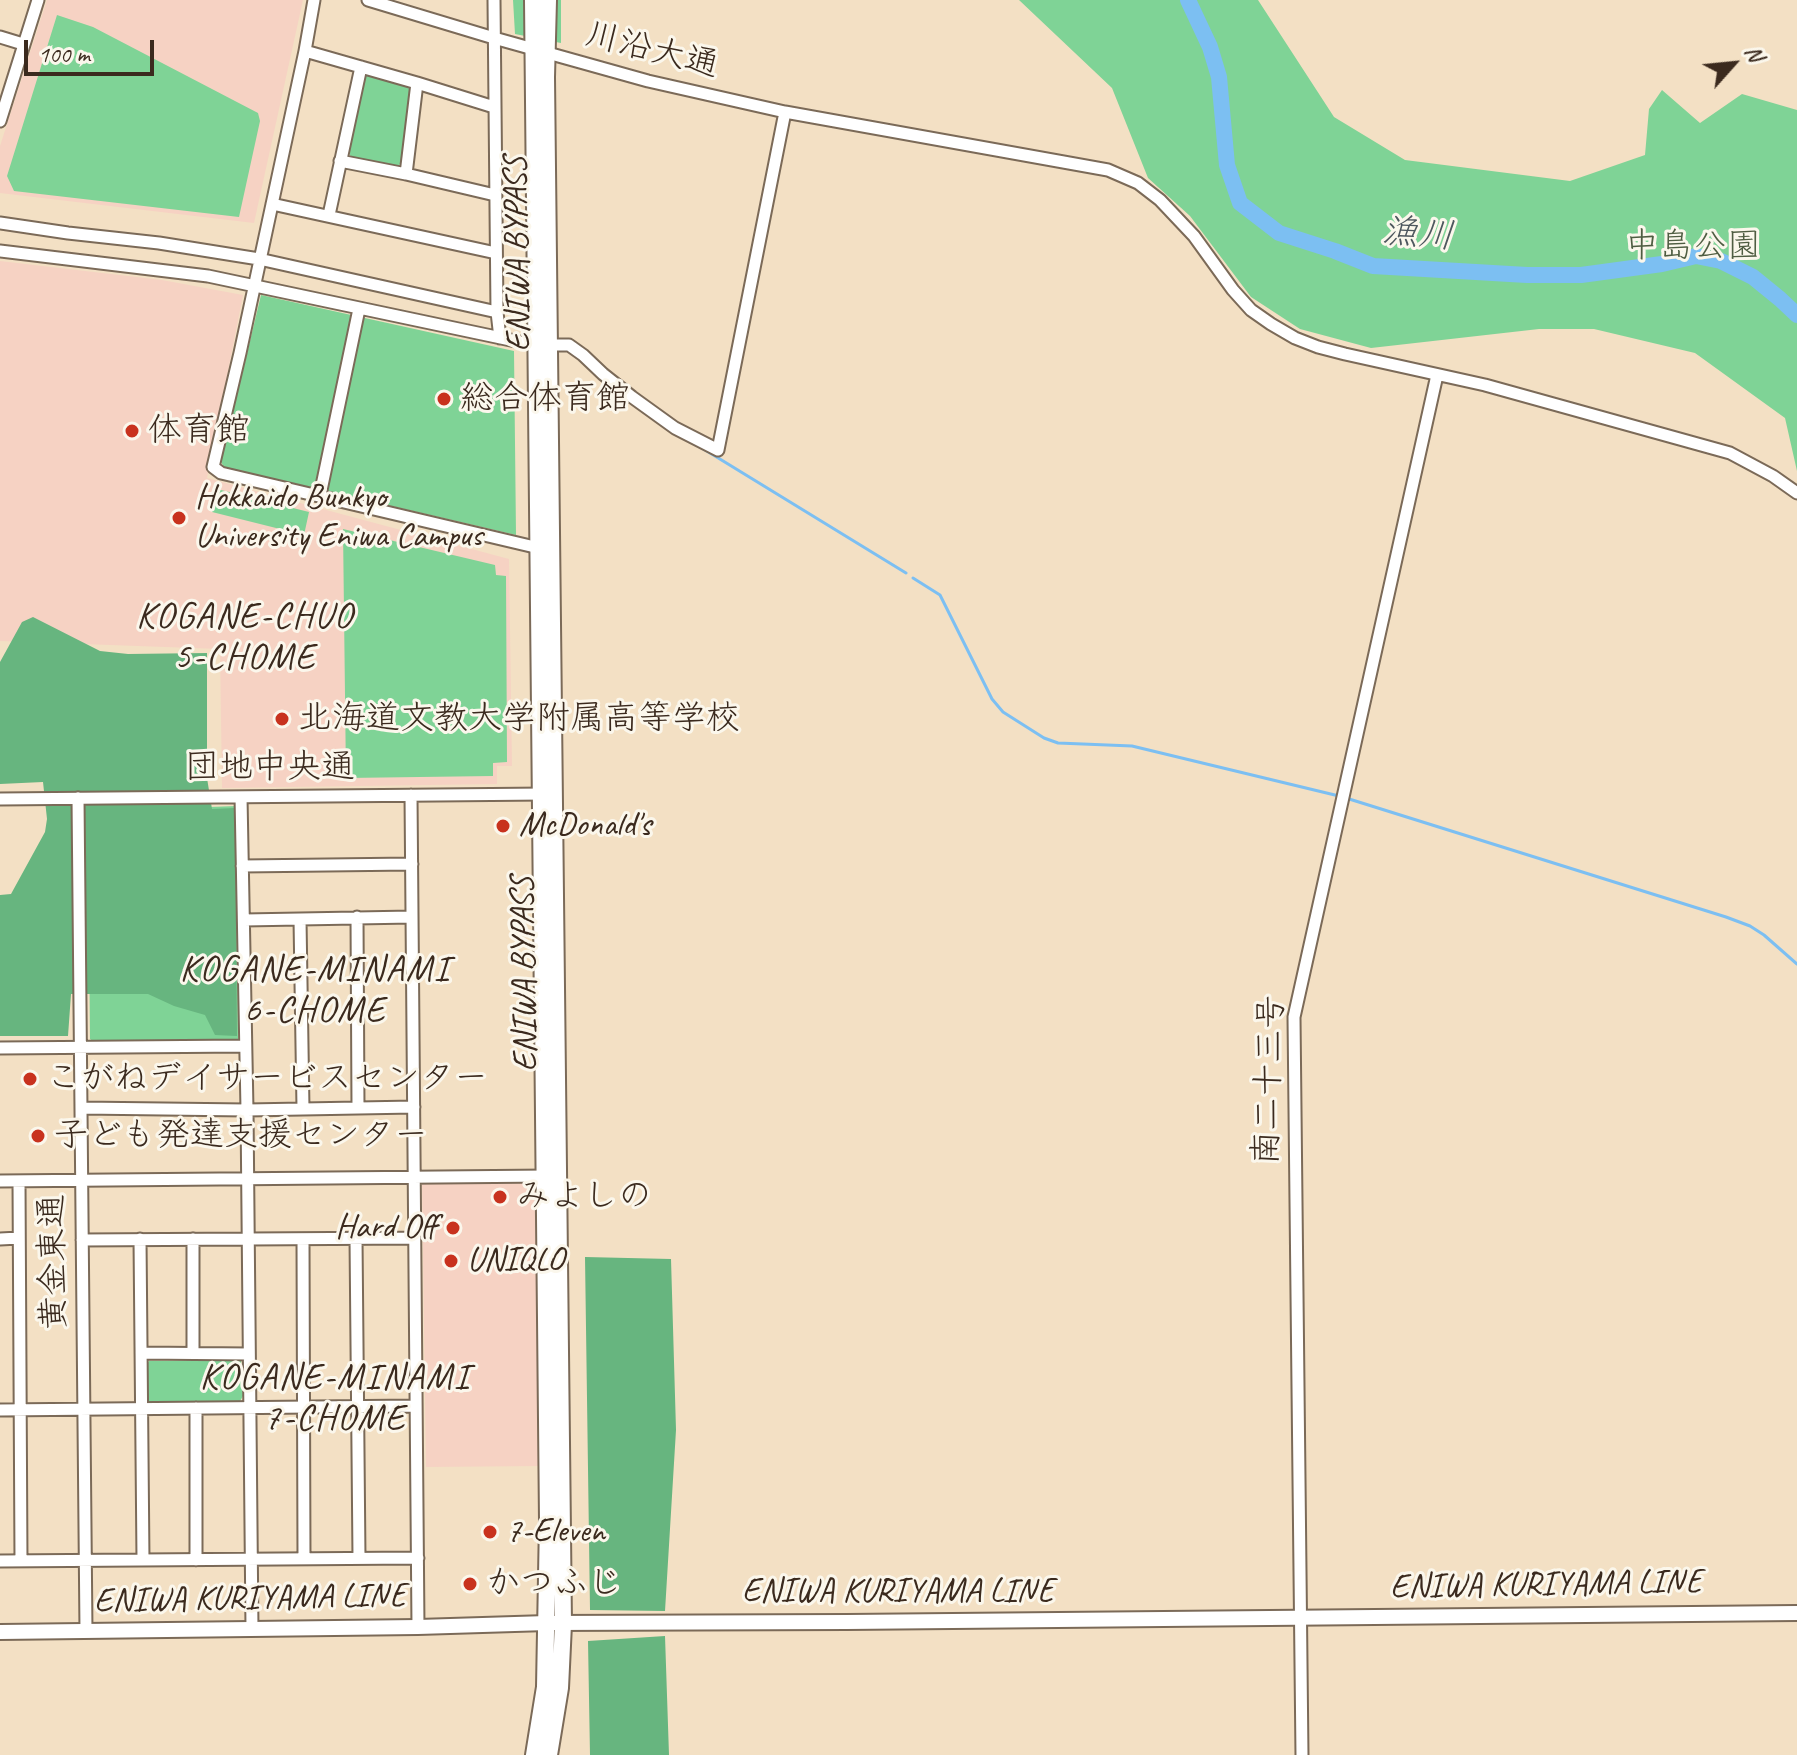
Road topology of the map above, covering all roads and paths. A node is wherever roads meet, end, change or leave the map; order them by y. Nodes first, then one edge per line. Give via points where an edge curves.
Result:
1 (38, 0) edge
2 (314, 0) edge
3 (368, 0) edge
4 (494, 0) edge
5 (533, 0) edge
6 (548, 0) edge
7 (0, 37) edge
8 (494, 38) junction
9 (23, 44) junction
10 (305, 51) junction
11 (540, 51) junction
12 (361, 67) junction
13 (417, 83) junction
14 (3, 101) edge
15 (494, 107) junction
16 (785, 112) junction
17 (0, 121) edge
18 (340, 161) junction
19 (406, 174) junction
20 (495, 195) junction
21 (272, 204) junction
22 (329, 215) junction
23 (0, 223) edge
24 (0, 251) edge
25 (496, 253) junction
26 (259, 259) junction
27 (254, 287) junction
28 (359, 309) junction
29 (497, 312) junction
30 (500, 338) junction
31 (542, 345) junction
32 (1437, 375) junction
33 (1797, 493) edge
34 (320, 495) junction
35 (539, 548) junction
36 (548, 794) junction
37 (411, 795) junction
38 (241, 797) junction
39 (78, 798) junction
40 (0, 799) edge
41 (412, 864) junction
42 (242, 866) junction
43 (357, 917) junction
44 (412, 917) junction
45 (300, 919) junction
46 (244, 920) junction
47 (80, 1046) junction
48 (245, 1046) junction
49 (0, 1048) edge
50 (414, 1107) junction
51 (81, 1108) junction
52 (358, 1108) junction
53 (303, 1109) junction
54 (247, 1110) junction
55 (552, 1176) junction
56 (414, 1178) junction
57 (247, 1179) junction
58 (0, 1181) edge
59 (19, 1181) junction
60 (82, 1181) junction
61 (19, 1238) junction
62 (356, 1238) junction
63 (415, 1238) junction
64 (0, 1239) edge
65 (140, 1239) junction
66 (193, 1239) junction
67 (303, 1239) junction
68 (82, 1240) junction
69 (248, 1240) junction
70 (141, 1353) junction
71 (193, 1353) junction
72 (249, 1354) junction
73 (304, 1406) junction
74 (358, 1406) junction
75 (416, 1406) junction
76 (196, 1408) junction
77 (249, 1408) junction
78 (141, 1409) junction
79 (0, 1410) edge
80 (19, 1410) junction
81 (84, 1410) junction
82 (359, 1558) junction
83 (418, 1558) junction
84 (304, 1559) junction
85 (85, 1560) junction
86 (143, 1560) junction
87 (196, 1560) junction
88 (251, 1560) junction
89 (0, 1561) edge
90 (21, 1561) junction
91 (1797, 1613) edge
92 (1300, 1617) junction
93 (555, 1624) junction
94 (418, 1627) junction
95 (252, 1629) junction
96 (86, 1631) junction
97 (0, 1632) edge
98 (534, 1755) edge
99 (549, 1755) edge
100 (1302, 1755) edge

1 - 9 street
2 - 10 street
3 - 8 street, 川沿大通
4 - 8 street
5 - 11 highway, ENIWA BYPASS
6 - 11 highway, ENIWA BYPASS
7 - 9 street
8 - 11 street, 川沿大通
8 - 15 street
9 - 14 street
10 - 12 street
10 - 21 street
11 - 16 street, 川沿大通
11 - 31 highway, ENIWA BYPASS via 546,77
12 - 13 street
12 - 18 street
13 - 15 street
13 - 19 street
14 - 17 street
15 - 20 street
16 - 31 street via 718,450 675,428 569,345
16 - 32 street, 川沿大通 via 1118,174 1160,200 1233,290 1271,324 1318,347
18 - 19 street
18 - 22 street
19 - 20 street
20 - 25 street
21 - 22 street
21 - 26 street
22 - 25 street
23 - 26 street
24 - 27 street via 208,276
25 - 29 street
26 - 27 street
26 - 29 street
27 - 28 street
27 - 34 street via 213,467
28 - 30 street
28 - 34 street
29 - 30 street
30 - 31 street
31 - 35 highway, ENIWA BYPASS
31 - 36 highway, ENIWA BYPASS
32 - 33 street, 川沿大通 via 1730,453
32 - 92 street, 南二十三号 via 1294,1017
34 - 35 street
35 - 36 highway, ENIWA BYPASS
36 - 37 street, 団地中央通
36 - 55 highway, ENIWA BYPASS
37 - 38 street, 団地中央通
37 - 41 street
38 - 39 street, 団地中央通
38 - 42 street
39 - 40 street, 団地中央通
39 - 47 street, 黄金東通
41 - 42 street
41 - 44 street
42 - 46 street
43 - 44 street
43 - 45 street
43 - 52 street
44 - 50 street
45 - 46 street
45 - 53 street
46 - 48 street
47 - 48 street
47 - 49 street
47 - 51 street, 黄金東通
48 - 54 street
50 - 52 street
50 - 56 street
51 - 54 street
51 - 60 street, 黄金東通
52 - 53 street
53 - 54 street
54 - 57 street
55 - 56 street
55 - 93 highway, ENIWA BYPASS
56 - 57 street
56 - 63 street
57 - 60 street
57 - 69 street
58 - 59 street
59 - 60 street
59 - 61 street
60 - 68 street, 黄金東通
61 - 64 street
61 - 80 street
62 - 63 street
62 - 67 street
62 - 74 street
63 - 75 street
65 - 66 street
65 - 68 street
65 - 70 street
66 - 69 street
66 - 71 street
67 - 69 street
67 - 73 street
68 - 81 street, 黄金東通
69 - 72 street
70 - 71 street
70 - 78 street
71 - 72 street
72 - 77 street
73 - 74 street
73 - 77 street
73 - 84 street
74 - 75 street
74 - 82 street
75 - 83 street
76 - 77 street
76 - 78 street
76 - 87 street
77 - 88 street
78 - 81 street
78 - 86 street
79 - 80 street
80 - 81 street
80 - 90 street
81 - 85 street, 黄金東通
82 - 83 street
82 - 84 street
83 - 94 street
84 - 88 street
85 - 86 street
85 - 90 street
85 - 96 street, 黄金東通
86 - 87 street
87 - 88 street
88 - 95 street
89 - 90 street
91 - 92 main road, ENIWA KURIYAMA LINE
92 - 93 main road, ENIWA KURIYAMA LINE
92 - 100 street, 南二十三号
93 - 94 main road, ENIWA KURIYAMA LINE
93 - 98 highway, ENIWA BYPASS
93 - 99 highway, ENIWA BYPASS via 560,1688
94 - 95 main road, ENIWA KURIYAMA LINE
95 - 96 main road, ENIWA KURIYAMA LINE
96 - 97 main road, ENIWA KURIYAMA LINE

